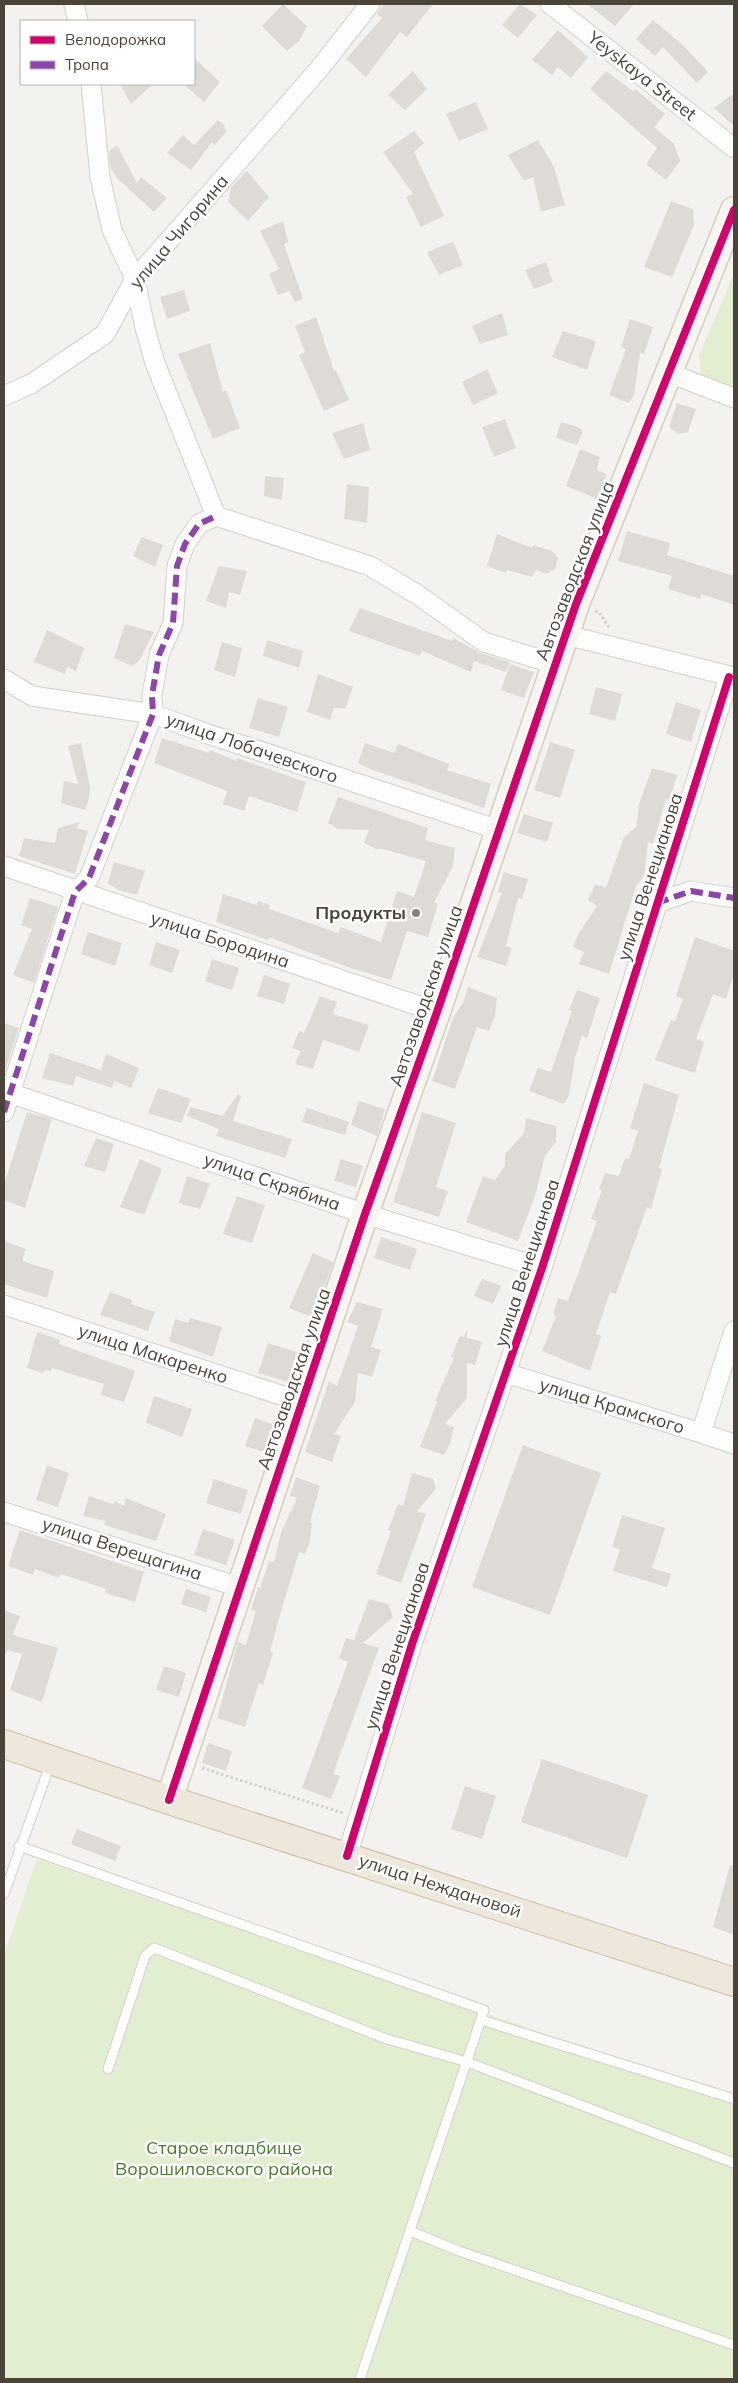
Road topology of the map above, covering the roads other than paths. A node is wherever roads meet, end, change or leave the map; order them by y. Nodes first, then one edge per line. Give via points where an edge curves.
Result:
1 (74, 4) edge
2 (370, 4) edge
3 (550, 4) edge
4 (78, 20) edge
5 (91, 85) edge
6 (734, 148) edge
7 (734, 210) edge
8 (135, 280) junction
9 (670, 373) junction
10 (4, 396) edge
11 (734, 398) edge
12 (216, 516) junction
13 (566, 635) junction
14 (555, 664) junction
15 (732, 677) edge
16 (4, 679) edge
17 (153, 714) junction
18 (499, 830) junction
19 (4, 866) edge
20 (75, 892) junction
21 (734, 898) edge
22 (657, 903) junction
23 (436, 1012) junction
24 (7, 1092) edge
25 (4, 1112) edge
26 (365, 1214) junction
27 (542, 1268) junction
28 (4, 1305) edge
29 (734, 1331) edge
30 (506, 1373) junction
31 (302, 1402) junction
32 (701, 1433) junction
33 (734, 1444) edge
34 (4, 1512) edge
35 (239, 1586) junction
36 (4, 1744) edge
37 (51, 1762) junction
38 (170, 1800) junction
39 (20, 1846) junction
40 (347, 1856) junction
41 (4, 1894) edge
42 (734, 1982) edge
43 (481, 2020) junction
44 (467, 2062) junction
45 (108, 2069) dead end
46 (734, 2099) edge
47 (734, 2163) edge
48 (410, 2231) junction
49 (734, 2345) edge
50 (360, 2379) edge

1 - 4 street
2 - 8 street, улица Чигорина via 320,68
3 - 6 street, Yeyskaya Street
5 - 8 street via 100,177 112,230
7 - 9 street, Автозаводская улица
8 - 10 street, улица Чигорина via 105,334 31,384
8 - 12 street via 155,364
9 - 11 street
9 - 13 street, Автозаводская улица
12 - 14 street via 370,566 484,642
12 - 17 street via 199,524 185,544 178,566 173,623 159,654 152,694
13 - 14 street, Автозаводская улица
13 - 15 street
14 - 18 street, Автозаводская улица
15 - 22 street, улица Венецианова
16 - 17 street, улица Лобачевского via 32,696
17 - 18 street, улица Лобачевского
17 - 20 street via 89,878
18 - 23 street, Автозаводская улица
19 - 20 street, улица Бородина
20 - 23 street, улица Бородина
20 - 24 street
21 - 22 street via 692,891
22 - 27 street, улица Венецианова
23 - 26 street, Автозаводская улица
24 - 25 street
24 - 26 street, улица Скрябина
26 - 27 street, улица Скрябина
26 - 31 street, Автозаводская улица
27 - 30 street, улица Венецианова
28 - 31 street, улица Макаренко
29 - 32 street, улица Крамского
30 - 32 street, улица Крамского
30 - 40 street, улица Венецианова via 412,1644
31 - 35 street, Автозаводская улица
32 - 33 street
34 - 35 street, улица Верещагина
35 - 38 street, Автозаводская улица
36 - 37 highway, улица Неждановой
37 - 38 highway, улица Неждановой
37 - 39 lane
38 - 40 highway, улица Неждановой
39 - 41 lane
39 - 43 lane via 484,2010
40 - 42 highway, улица Неждановой
43 - 44 lane
43 - 46 lane
44 - 45 lane via 384,2038 154,1948 145,1956
44 - 47 lane
44 - 48 lane
48 - 49 lane via 459,2251
48 - 50 lane

